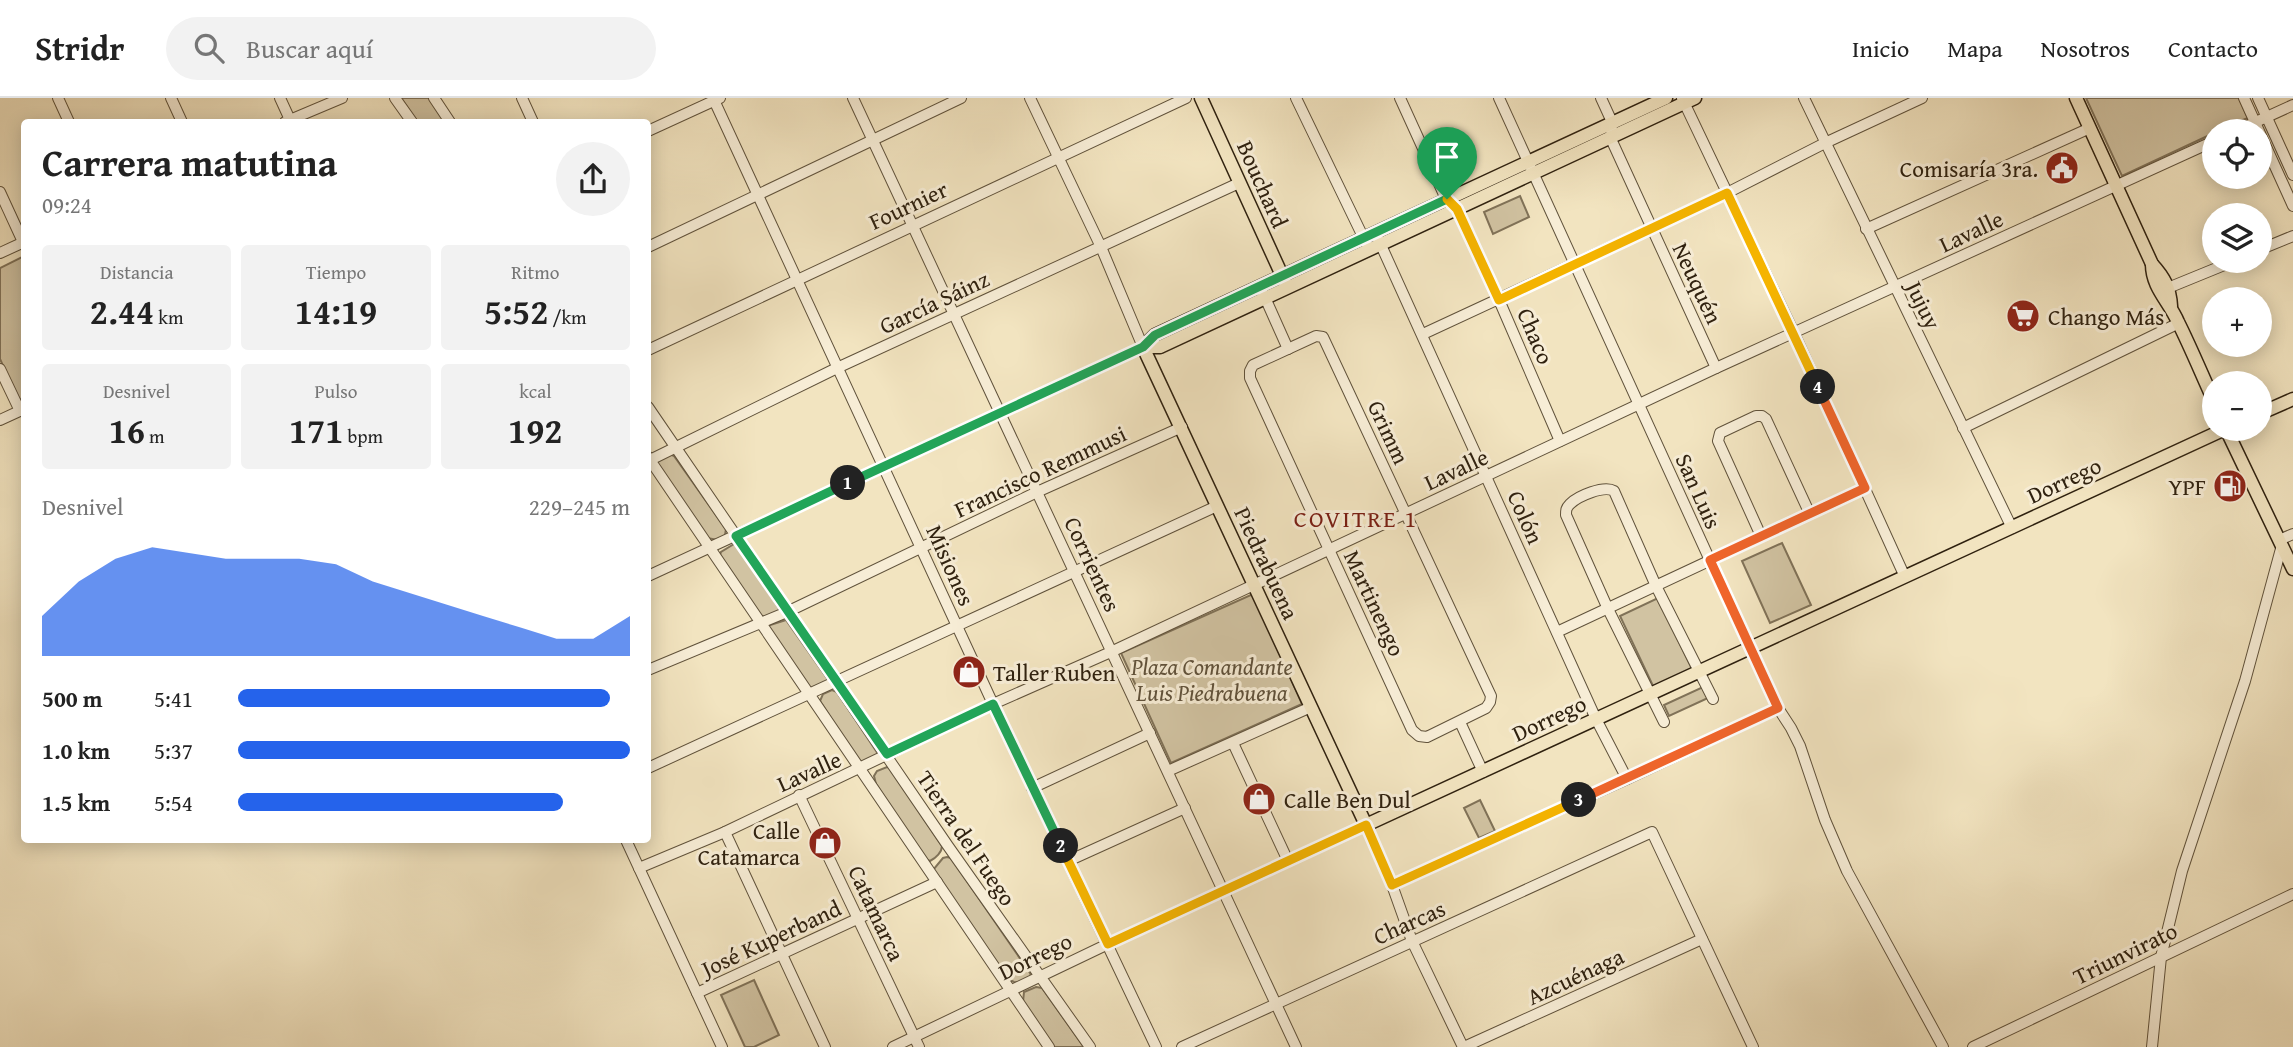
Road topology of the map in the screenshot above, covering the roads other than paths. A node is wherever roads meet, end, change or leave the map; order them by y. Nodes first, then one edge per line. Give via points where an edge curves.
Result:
1 (58, 98) edge
2 (171, 98) edge
3 (280, 98) edge
4 (342, 98) edge
5 (395, 98) edge
6 (434, 98) edge
7 (522, 98) edge
8 (853, 98) edge
9 (961, 98) edge
10 (1030, 98) edge
11 (1186, 98) edge
12 (1201, 98) edge
13 (1296, 98) edge
14 (1400, 98) edge
15 (1499, 98) edge
16 (1601, 98) edge
17 (1666, 98) edge
18 (1804, 98) edge
19 (1922, 98) edge
20 (2076, 98) edge
21 (2244, 98) edge
22 (2258, 98) edge
23 (716, 99) edge
24 (1687, 100) edge
25 (2293, 104) edge
26 (2267, 118) junction
27 (68, 119) edge
28 (181, 119) edge
29 (287, 119) edge
30 (295, 119) edge
31 (410, 119) edge
32 (448, 119) edge
33 (532, 119) edge
34 (2254, 119) edge
35 (2264, 119) edge
36 (1612, 122) junction
37 (2090, 128) junction
38 (651, 130) edge
39 (872, 139) junction
40 (1611, 139) junction
41 (1825, 144) junction
42 (2202, 146) edge
43 (1057, 157) junction
44 (2272, 160) edge
45 (1531, 167) junction
46 (2293, 175) edge
47 (1239, 183) junction
48 (2116, 185) junction
49 (0, 192) edge
50 (1727, 193) junction
51 (756, 194) junction
52 (1447, 199) junction
53 (2293, 206) edge
54 (1457, 209) junction
55 (912, 224) junction
56 (1651, 228) junction
57 (1866, 229) junction
58 (21, 236) edge
59 (2293, 236) edge
60 (1372, 241) junction
61 (21, 243) edge
62 (2272, 245) edge
63 (651, 246) edge
64 (1101, 247) junction
65 (0, 253) edge
66 (1575, 264) junction
67 (2205, 273) edge
68 (796, 279) junction
69 (1284, 281) junction
70 (1894, 288) junction
71 (2164, 290) junction
72 (1263, 292) junction
73 (1499, 300) junction
74 (954, 313) junction
75 (2179, 323) junction
76 (1794, 333) junction
77 (1423, 334) junction
78 (1143, 347) junction
79 (651, 349) edge
80 (1288, 349) junction
81 (837, 368) junction
82 (1716, 368) junction
83 (0, 369) edge
84 (2202, 374) edge
85 (2293, 399) edge
86 (1639, 404) junction
87 (21, 408) edge
88 (2272, 408) edge
89 (21, 410) edge
90 (651, 412) edge
91 (1000, 412) junction
92 (0, 420) edge
93 (1181, 427) junction
94 (1963, 428) junction
95 (2202, 440) edge
96 (1560, 441) junction
97 (2231, 441) edge
98 (674, 448) junction
99 (651, 458) edge
100 (651, 463) edge
101 (884, 467) junction
102 (1487, 476) junction
103 (1865, 488) junction
104 (1037, 492) junction
105 (1217, 506) junction
106 (1809, 512) junction
107 (1407, 513) junction
108 (2012, 528) junction
109 (2293, 534) edge
110 (736, 536) junction
111 (1761, 536) junction
112 (2281, 542) junction
113 (922, 548) junction
114 (711, 549) junction
115 (1329, 550) junction
116 (1710, 560) junction
117 (2293, 569) edge
118 (1074, 570) junction
119 (651, 575) edge
120 (1905, 577) junction
121 (1254, 585) junction
122 (1657, 586) junction
123 (1608, 609) junction
124 (787, 612) junction
125 (759, 624) junction
126 (957, 625) junction
127 (1557, 632) junction
128 (1749, 648) junction
129 (1113, 651) junction
130 (651, 669) edge
131 (1699, 672) junction
132 (836, 681) junction
133 (809, 694) junction
134 (1649, 694) junction
135 (1713, 699) dead end
136 (993, 704) junction
137 (1311, 707) junction
138 (1778, 708) junction
139 (1596, 719) junction
140 (1460, 722) junction
141 (1664, 722) dead end
142 (1150, 733) junction
143 (1233, 743) junction
144 (887, 754) junction
145 (651, 767) edge
146 (860, 769) junction
147 (1168, 771) junction
148 (1483, 772) junction
149 (1627, 779) junction
150 (1032, 788) junction
151 (799, 795) junction
152 (1185, 808) junction
153 (1366, 825) junction
154 (725, 832) junction
155 (627, 843) edge
156 (1068, 861) junction
157 (1288, 862) junction
158 (639, 868) junction
159 (937, 882) junction
160 (1392, 885) junction
161 (1223, 891) junction
162 (2293, 894) edge
163 (858, 918) junction
164 (1702, 939) junction
165 (1412, 941) junction
166 (1108, 944) junction
167 (781, 954) junction
168 (2161, 957) junction
169 (1040, 978) junction
170 (1012, 991) junction
171 (697, 993) junction
172 (1276, 1003) junction
173 (915, 1037) junction
174 (1748, 1046) edge
175 (722, 1047) edge
176 (825, 1047) edge
177 (893, 1047) edge
178 (919, 1047) edge
179 (1049, 1047) edge
180 (1090, 1047) edge
181 (1156, 1047) edge
182 (1182, 1047) edge
183 (1296, 1047) edge
184 (1464, 1047) edge
185 (1943, 1047) edge
186 (1973, 1047) edge
187 (2152, 1047) edge

1 - 27 street
2 - 28 street
3 - 29 street
4 - 30 street
5 - 31 street
6 - 32 street
7 - 33 street
8 - 39 street, Corrientes
9 - 39 street
10 - 43 street, Piedrabuena
11 - 43 street, Fournier
12 - 47 main road, Bouchard
13 - 60 street, Colón
14 - 52 street, Chaco
15 - 45 street, San Luis
16 - 36 street, Neuquén
17 - 36 main road
18 - 41 street, Jujuy
19 - 41 street
20 - 37 main road
21 - 34 street
22 - 26 street
23 - 38 street
23 - 51 street, Misiones
24 - 40 main road
24 - 50 street
25 - 26 street
26 - 35 street
26 - 46 street
36 - 40 street, Neuquén
36 - 45 main road
37 - 48 main road
37 - 57 street
39 - 51 street
39 - 55 street, Corrientes
40 - 45 main road
40 - 56 street, Neuquén
41 - 50 street
41 - 57 street, Jujuy
42 - 48 street, Lavalle
43 - 55 street, Fournier
43 - 64 street, Piedrabuena
44 - 53 street
45 - 52 main road
45 - 54 main road
45 - 66 street, San Luis
47 - 64 street, García Sáinz
47 - 69 main road, Bouchard
48 - 70 street, Lavalle
48 - 71 main road via 2152,264 2152,277
49 - 58 street
50 - 56 street
50 - 76 street
51 - 63 street
51 - 68 street, Misiones
52 - 54 street, Chaco
52 - 60 main road
54 - 60 main road
54 - 73 street, Chaco
55 - 68 street, Fournier
55 - 74 street, Corrientes
56 - 66 street
56 - 82 street, Neuquén
57 - 70 street, Jujuy
59 - 62 street
60 - 69 main road
60 - 77 street, Colón
61 - 65 street
64 - 74 street, García Sáinz
64 - 78 street, Piedrabuena
66 - 73 street
66 - 86 street, San Luis
67 - 71 street
68 - 79 street, Fournier
68 - 81 street, Misiones
69 - 72 main road
70 - 76 street, Lavalle
70 - 94 street, Jujuy
71 - 75 main road
72 - 78 main road via 1155,335
72 - 80 street
73 - 77 street
73 - 96 street, Chaco
74 - 81 street, García Sáinz
74 - 91 street, Corrientes
75 - 84 main road
75 - 94 street
76 - 82 street, Lavalle
76 - 103 street
77 - 102 street, Colón
78 - 91 street
78 - 93 main road, Piedrabuena
80 - 107 street, Grimm via 1323,337
80 - 115 street, Martinengo via 1253,365 1250,378
81 - 98 street, García Sáinz
81 - 101 street, Misiones
82 - 86 street, Lavalle
83 - 87 street
85 - 88 main road
86 - 96 street, Lavalle
86 - 116 street, San Luis
89 - 92 street
90 - 98 street, Tierra del Fuego
91 - 101 street
91 - 104 street, Corrientes
93 - 104 street, Francisco Remmusi
93 - 105 main road, Piedrabuena
94 - 108 street, Jujuy
95 - 108 main road, Dorrego
96 - 102 street, Lavalle
97 - 112 main road
98 - 99 street, García Sáinz
98 - 110 street, Tierra del Fuego
100 - 114 street
101 - 110 street
101 - 113 street, Misiones
102 - 107 street, Lavalle
102 - 127 street, Colón
103 - 106 street
103 - 120 street
104 - 113 street, Francisco Remmusi
104 - 118 street, Corrientes
105 - 118 street
105 - 121 main road, Piedrabuena
106 - 111 street
106 - 111 street via 1766,419 1756,416 1720,433 1718,441
107 - 115 street, Lavalle
107 - 140 street, Grimm via 1491,696 1486,708
108 - 120 main road, Dorrego
109 - 112 street
110 - 114 street
110 - 124 street, Tierra del Fuego
111 - 116 street
112 - 117 main road
112 - 168 street via 2245,681 2182,871
113 - 124 street, Francisco Remmusi
113 - 126 street, Misiones
114 - 119 street
114 - 125 street
115 - 121 street, Lavalle
115 - 140 street, Martinengo via 1412,730 1427,737
116 - 122 street
116 - 128 street, San Luis
118 - 126 street
118 - 129 street, Corrientes
120 - 128 main road, Dorrego
121 - 129 street, Lavalle
121 - 137 main road, Piedrabuena
122 - 123 street
122 - 123 street via 1614,491 1602,488 1570,503 1566,515
122 - 131 street
123 - 127 street
123 - 134 street
124 - 125 street, Francisco Remmusi
124 - 132 street, Tierra del Fuego
125 - 130 street, Francisco Remmusi
125 - 133 street
126 - 132 street
126 - 136 street, Misiones
127 - 139 street, Colón
128 - 131 main road, Dorrego
128 - 138 street, San Luis
129 - 136 street, Lavalle
129 - 142 street, Corrientes
131 - 134 main road, Dorrego
131 - 135 street
132 - 133 street
132 - 144 street, Tierra del Fuego
133 - 145 street
133 - 146 street
134 - 139 main road, Dorrego
134 - 141 street
136 - 144 street, Lavalle
136 - 150 street, Misiones
137 - 143 street
137 - 153 main road, Piedrabuena
138 - 149 street
138 - 185 street, San Luis via 1800,746 1847,871
139 - 148 main road, Dorrego
139 - 149 street, Colón
140 - 148 street
142 - 147 street, Corrientes
142 - 150 street
143 - 147 street
143 - 157 street
144 - 146 street, Lavalle
144 - 169 street, Tierra del Fuego
146 - 151 street, Lavalle
146 - 159 street
147 - 152 street, Corrientes
148 - 153 main road, Dorrego
149 - 160 street
150 - 156 street, Misiones
151 - 154 street, Lavalle
151 - 163 street, Catamarca
152 - 156 street
152 - 161 street, Corrientes
153 - 157 street, Dorrego
153 - 160 street, Piedrabuena
154 - 158 street, Lavalle
154 - 167 street
155 - 158 street
156 - 166 street, Misiones
157 - 161 street, Dorrego
158 - 171 street
159 - 163 street, José Kuperband
159 - 170 street
160 - 165 street, Piedrabuena
161 - 166 street, Dorrego
161 - 172 street, Corrientes
162 - 168 street, Triunvirato
163 - 167 street, José Kuperband
163 - 173 street, Catamarca
164 - 165 street, Charcas via 1652,832
164 - 174 street
164 - 184 street, Azcuénaga
165 - 172 street, Charcas
165 - 184 street, Piedrabuena
166 - 169 street, Dorrego
166 - 181 street, Misiones
167 - 171 street, José Kuperband
167 - 176 street
168 - 186 street, Triunvirato
168 - 187 street
169 - 170 street, Dorrego
169 - 180 street, Tierra del Fuego
170 - 173 street, Dorrego
170 - 179 street
171 - 175 street
172 - 182 street, Charcas
172 - 183 street, Corrientes
173 - 177 street, Dorrego
173 - 178 street, Catamarca

